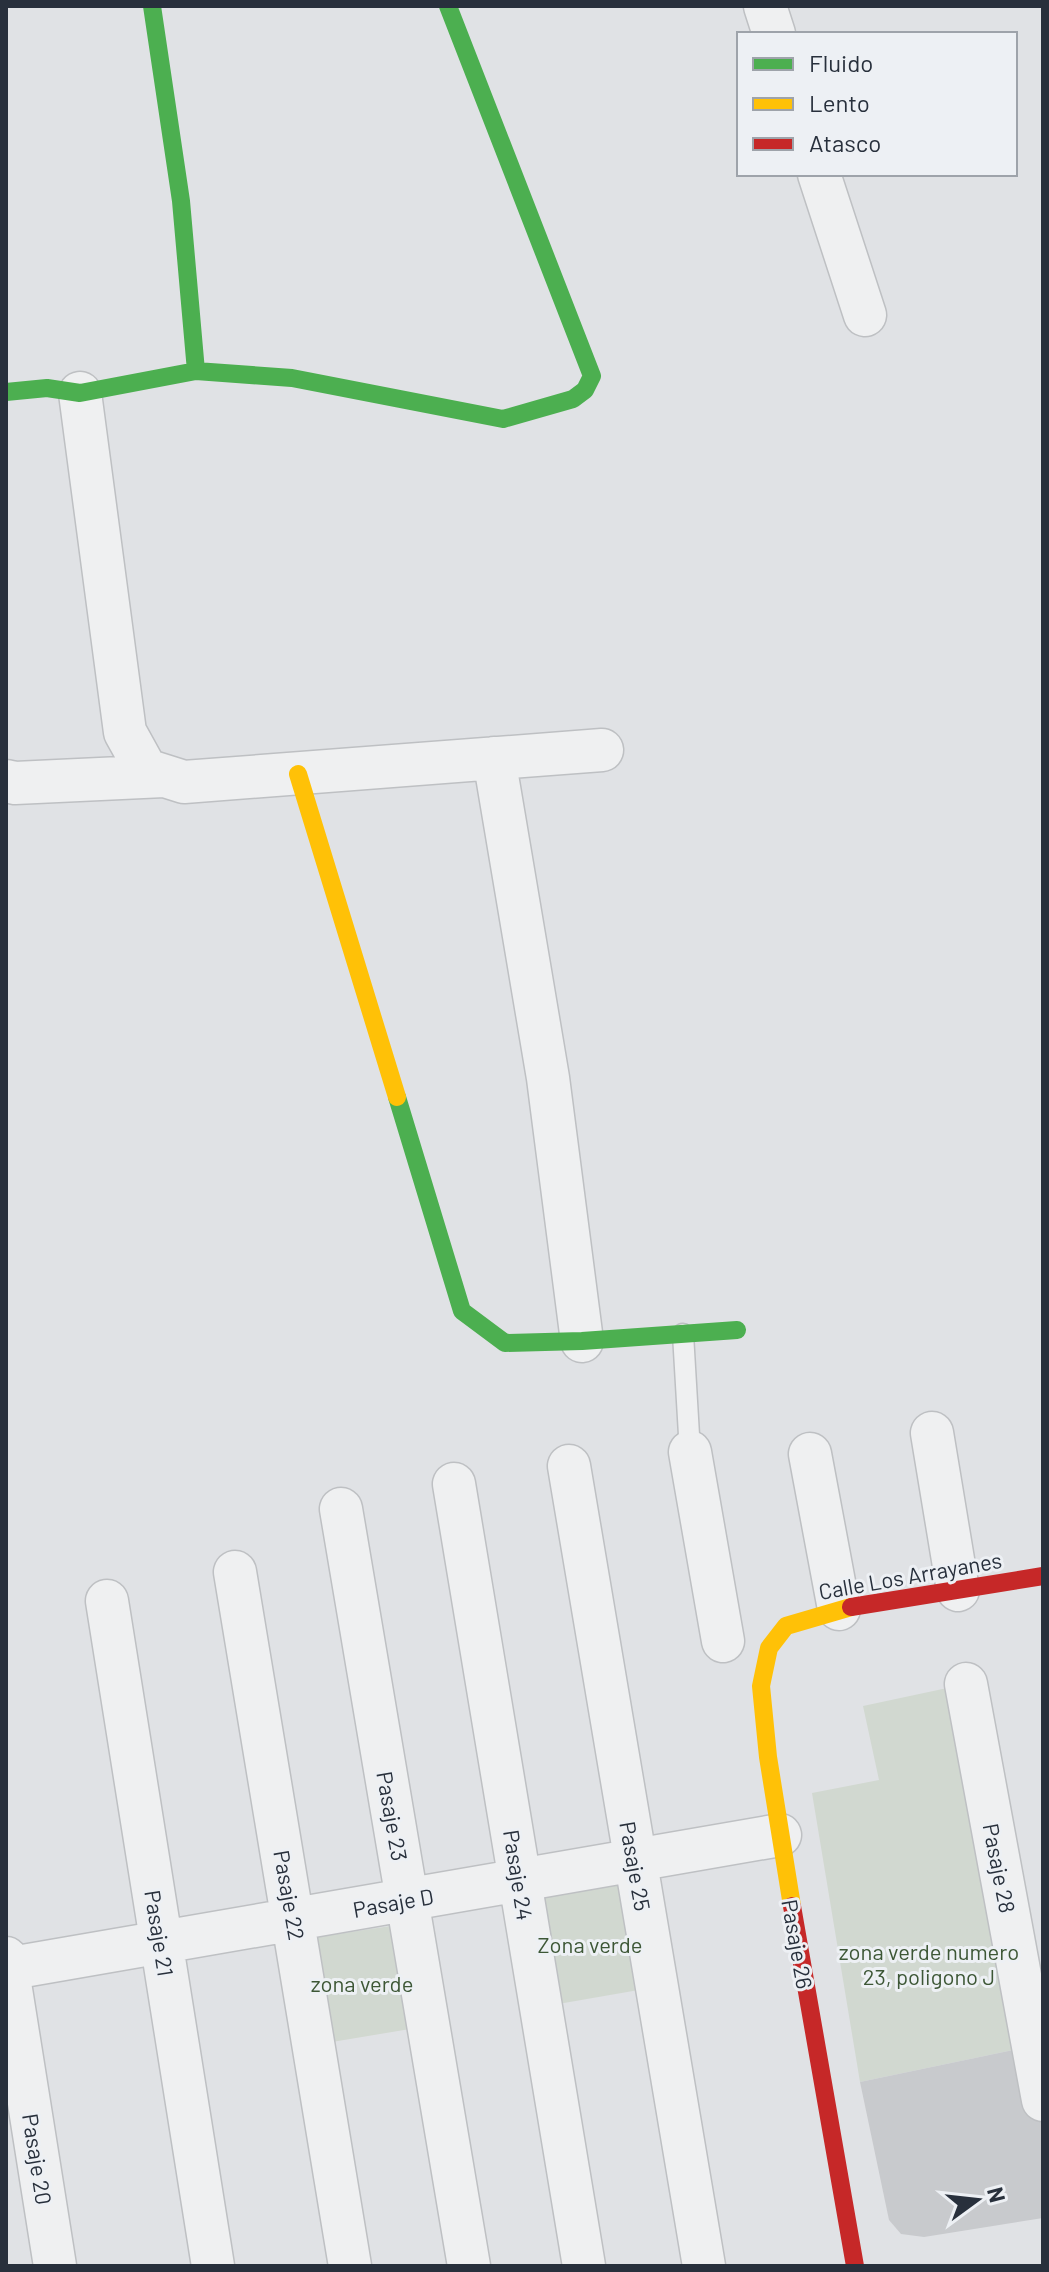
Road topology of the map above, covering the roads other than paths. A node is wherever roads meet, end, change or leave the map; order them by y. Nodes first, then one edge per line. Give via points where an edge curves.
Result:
1 (152, 6) edge
2 (448, 6) edge
3 (765, 6) edge
4 (773, 32) edge
5 (820, 176) edge
6 (865, 315) dead end
7 (196, 371) junction
8 (6, 392) edge
9 (80, 393) junction
10 (602, 750) dead end
11 (494, 758) junction
12 (298, 774) junction
13 (164, 776) junction
14 (6, 781) edge
15 (737, 1330) dead end
16 (683, 1334) junction
17 (582, 1341) junction
18 (932, 1433) dead end
19 (690, 1452) joint
20 (810, 1454) dead end
21 (569, 1466) dead end
22 (454, 1484) dead end
23 (341, 1509) dead end
24 (235, 1572) dead end
25 (1043, 1576) edge
26 (958, 1590) junction
27 (107, 1601) dead end
28 (839, 1609) junction
29 (786, 1626) joint
30 (723, 1641) dead end
31 (966, 1684) dead end
32 (780, 1835) junction
33 (635, 1861) junction
34 (520, 1880) junction
35 (407, 1900) junction
36 (293, 1919) junction
37 (162, 1942) junction
38 (7, 1965) edge
39 (1043, 2100) edge
40 (55, 2266) edge
41 (213, 2266) edge
42 (350, 2266) edge
43 (469, 2266) edge
44 (584, 2266) edge
45 (704, 2266) edge
46 (855, 2266) edge

1 - 7 street via 181,201
2 - 7 street via 592,376 585,390 573,399 503,419 292,378
3 - 4 street
5 - 6 street
7 - 9 street
8 - 9 street via 47,388
9 - 13 street via 125,732 146,770
10 - 11 street
11 - 12 street
11 - 17 street via 548,1078
12 - 13 street via 184,782
12 - 17 street via 462,1311 505,1343
13 - 14 street
15 - 16 street
16 - 17 street
16 - 19 lane
18 - 26 street
19 - 30 street
20 - 28 street
21 - 33 street, Pasaje 25
22 - 34 street, Pasaje 24
23 - 35 street, Pasaje 23
24 - 36 street, Pasaje 22
25 - 26 street, Calle Los Arrayanes
26 - 28 street, Calle Los Arrayanes
27 - 37 street, Pasaje 21
28 - 29 street, Calle Los Arrayanes
29 - 32 street, Pasaje 26 via 769,1648 761,1686
31 - 39 street, Pasaje 28
32 - 33 street, Pasaje D
32 - 46 street, Pasaje 26
33 - 34 street, Pasaje D
33 - 45 street, Pasaje 25
34 - 35 street, Pasaje D
34 - 44 street, Pasaje 24
35 - 36 street, Pasaje D
35 - 43 street, Pasaje 23
36 - 37 street, Pasaje D
36 - 42 street, Pasaje 22
37 - 38 street, Pasaje D
37 - 41 street, Pasaje 21
38 - 40 street, Pasaje 20

